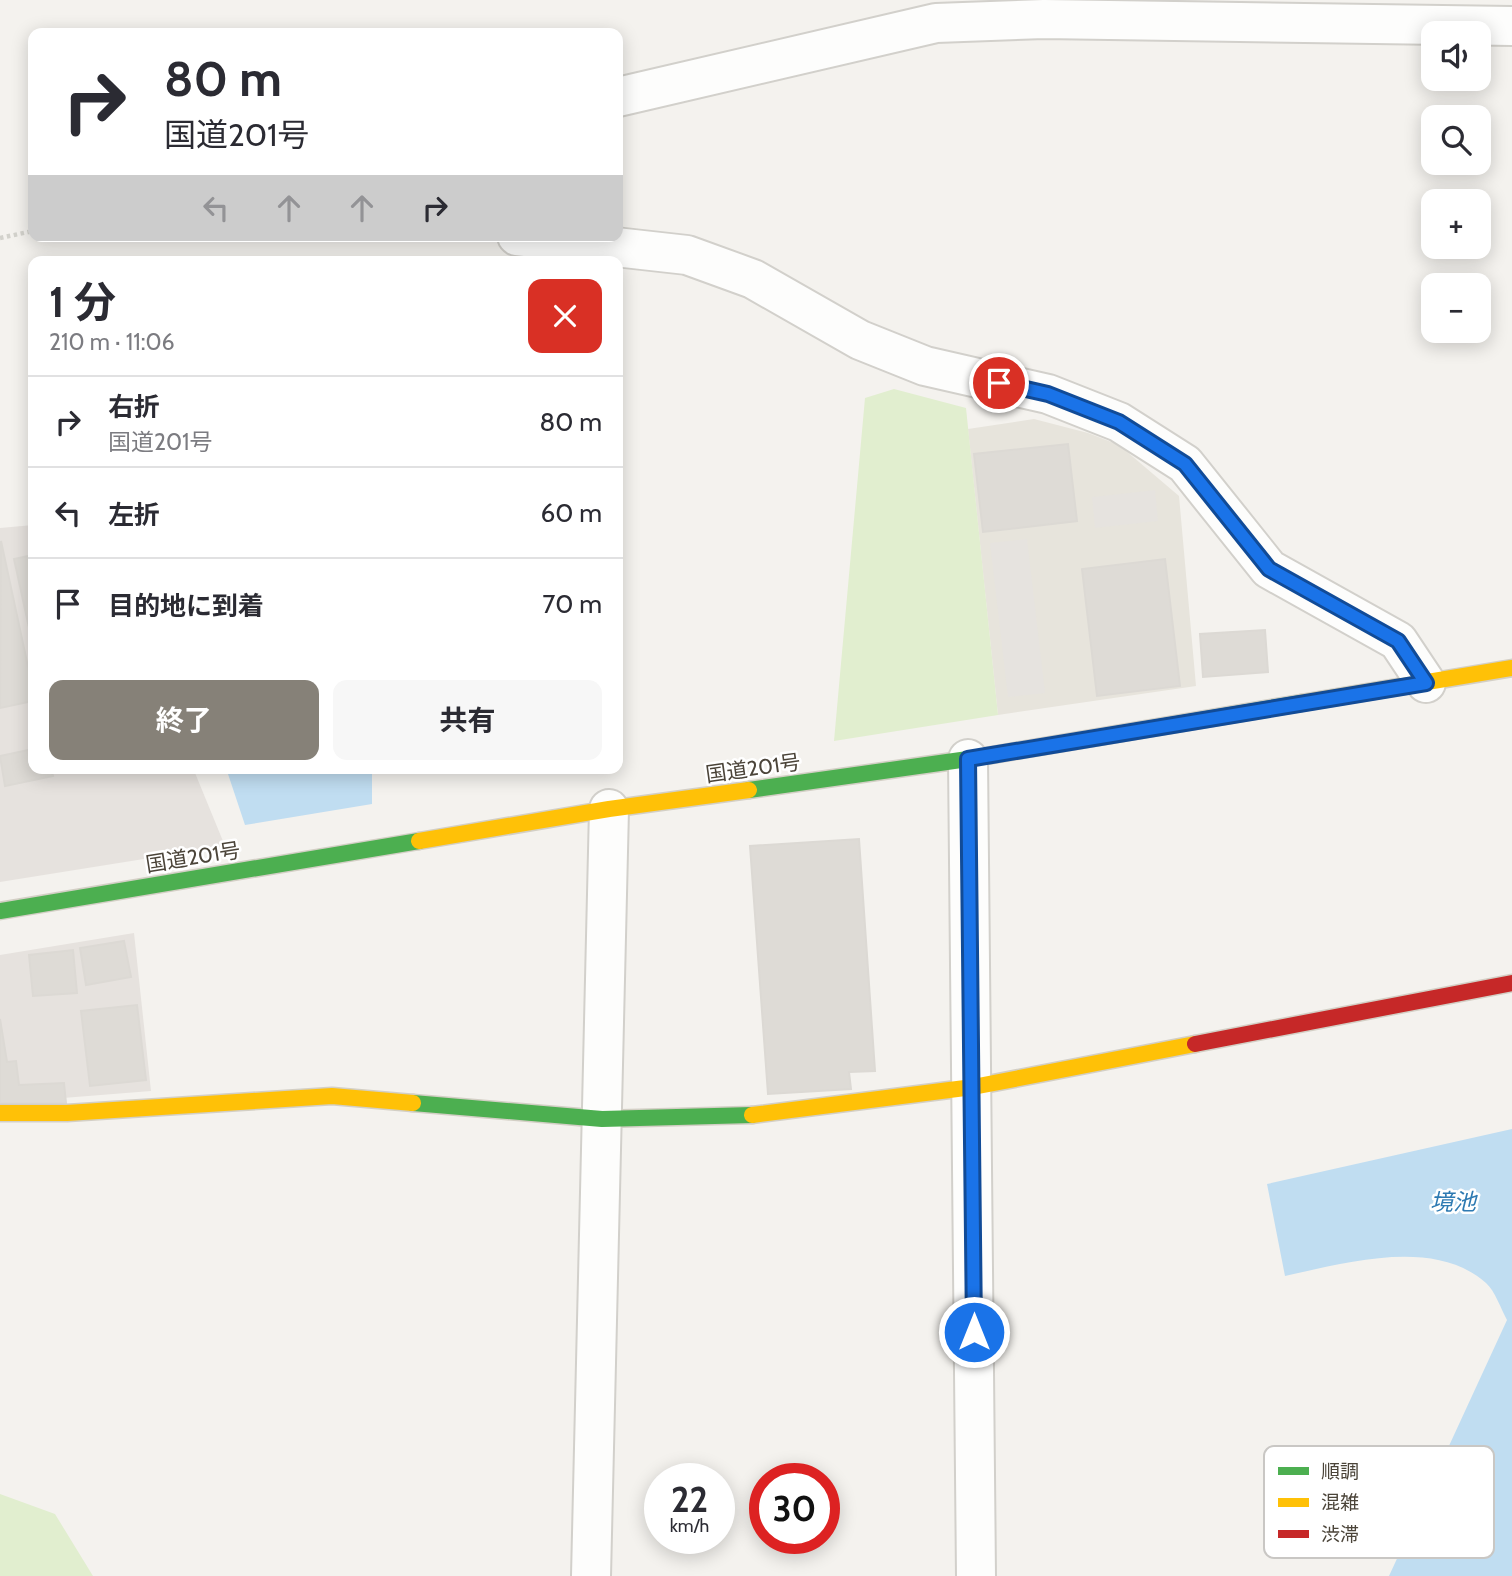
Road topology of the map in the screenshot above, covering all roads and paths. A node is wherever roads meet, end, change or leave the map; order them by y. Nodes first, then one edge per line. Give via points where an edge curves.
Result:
1 (1512, 26) edge
2 (623, 96) edge
3 (28, 232) edge
4 (0, 238) edge
5 (571, 242) edge
6 (1512, 668) edge
7 (1426, 683) junction
8 (968, 759) junction
9 (610, 809) junction
10 (0, 911) edge
11 (1512, 983) edge
12 (973, 1087) junction
13 (0, 1113) edge
14 (602, 1119) junction
15 (591, 1576) edge
16 (976, 1576) edge

1 - 2 street via 1044,19 936,23
3 - 4 path
5 - 7 street via 687,255 753,279 860,340 914,362 1048,394 1119,422 1185,464 1269,569 1398,641
6 - 7 main road, 国道201号
7 - 8 main road, 国道201号
8 - 9 main road, 国道201号
8 - 12 street
9 - 10 main road, 国道201号
9 - 14 street
11 - 12 main road
12 - 14 main road via 750,1115
12 - 16 street
13 - 14 main road via 332,1096
14 - 15 street

